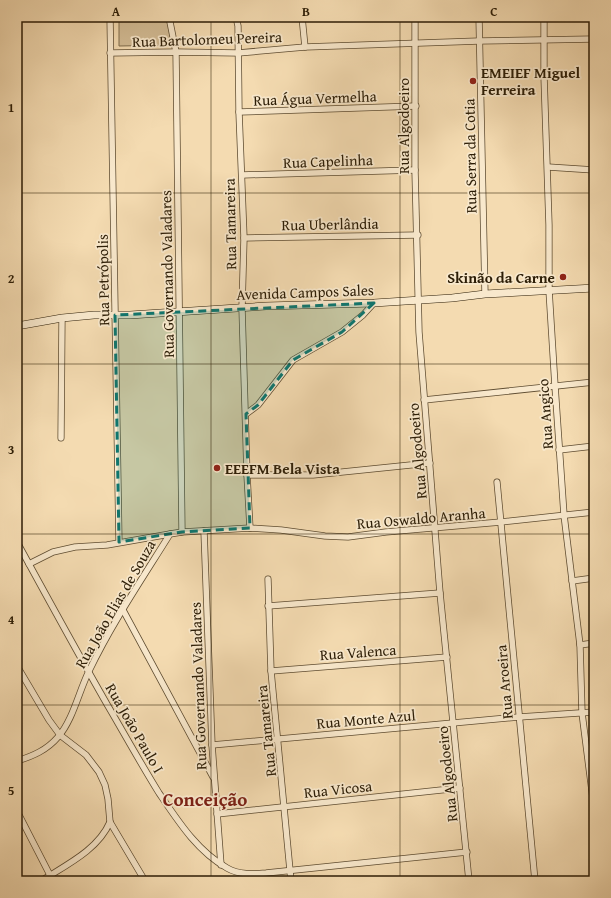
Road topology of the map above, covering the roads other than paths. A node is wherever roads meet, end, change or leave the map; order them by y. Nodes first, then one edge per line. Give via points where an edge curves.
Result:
1 (110, 17) edge
2 (169, 17) edge
3 (236, 17) edge
4 (302, 17) edge
5 (415, 17) edge
6 (479, 17) edge
7 (544, 17) edge
8 (594, 39) edge
9 (544, 40) junction
10 (479, 41) junction
11 (414, 44) junction
12 (305, 47) junction
13 (176, 52) junction
14 (238, 53) junction
15 (110, 54) junction
16 (416, 106) junction
17 (239, 112) junction
18 (548, 166) junction
19 (415, 170) junction
20 (594, 170) edge
21 (242, 175) junction
22 (418, 235) junction
23 (244, 238) junction
24 (594, 288) edge
25 (549, 290) junction
26 (485, 294) junction
27 (417, 300) junction
28 (374, 303) junction
29 (242, 308) junction
30 (179, 312) junction
31 (115, 315) junction
32 (62, 318) junction
33 (17, 326) edge
34 (594, 382) edge
35 (554, 386) junction
36 (424, 400) junction
37 (246, 414) junction
38 (61, 438) dead end
39 (594, 446) edge
40 (560, 450) junction
41 (430, 463) junction
42 (247, 474) junction
43 (497, 482) dead end
44 (594, 512) edge
45 (564, 515) junction
46 (501, 522) junction
47 (250, 528) junction
48 (436, 528) junction
49 (204, 531) junction
50 (182, 532) junction
51 (170, 534) junction
52 (17, 542) edge
53 (119, 542) junction
54 (29, 564) junction
55 (594, 578) edge
56 (268, 579) dead end
57 (572, 581) junction
58 (440, 593) junction
59 (268, 606) junction
60 (123, 610) junction
61 (594, 643) edge
62 (580, 645) junction
63 (447, 657) junction
64 (17, 666) edge
65 (271, 670) junction
66 (88, 671) junction
67 (594, 712) edge
68 (582, 713) junction
69 (519, 717) junction
70 (454, 723) junction
71 (60, 735) junction
72 (279, 739) junction
73 (212, 745) junction
74 (17, 761) edge
75 (214, 778) junction
76 (592, 778) edge
77 (460, 788) junction
78 (285, 807) junction
79 (594, 807) edge
80 (17, 811) edge
81 (217, 814) junction
82 (110, 822) junction
83 (467, 852) junction
84 (221, 864) junction
85 (290, 871) junction
86 (50, 876) junction
87 (41, 881) edge
88 (53, 881) edge
89 (145, 881) edge
90 (291, 881) edge
91 (469, 881) edge
92 (535, 881) edge

1 - 15 street, Rua Petrópolis
2 - 13 street, Rua Governando Valadares
3 - 14 street, Rua Tamareira
4 - 12 street
5 - 11 street, Rua Algodoeiro
6 - 10 street, Rua Serra da Cotia
7 - 9 street, Rua Angico
8 - 9 street, Rua Bartolomeu Pereira
9 - 10 street, Rua Bartolomeu Pereira
9 - 18 street, Rua Angico
10 - 11 street, Rua Bartolomeu Pereira
10 - 26 street, Rua Serra da Cotia
11 - 12 street, Rua Bartolomeu Pereira
11 - 16 street, Rua Algodoeiro
12 - 14 street, Rua Bartolomeu Pereira
13 - 14 street, Rua Bartolomeu Pereira
13 - 15 street, Rua Bartolomeu Pereira
13 - 30 street, Rua Governando Valadares
14 - 17 street, Rua Tamareira
15 - 31 street, Rua Petrópolis
16 - 17 street, Rua Água Vermelha
16 - 19 street, Rua Algodoeiro
17 - 21 street, Rua Tamareira
18 - 20 street
18 - 25 street, Rua Angico
19 - 21 street, Rua Capelinha
19 - 22 street, Rua Algodoeiro
21 - 23 street, Rua Tamareira
22 - 23 street, Rua Uberlândia
22 - 27 street, Rua Algodoeiro
23 - 29 street, Rua Tamareira
24 - 25 street, Avenida Campos Sales
25 - 26 street, Avenida Campos Sales
25 - 35 street, Rua Angico
26 - 27 street, Avenida Campos Sales
27 - 28 street, Avenida Campos Sales
27 - 36 street, Rua Algodoeiro
28 - 29 street, Avenida Campos Sales
28 - 37 street via 342,332 293,360 258,405
29 - 30 street, Avenida Campos Sales
29 - 37 street, Rua Tamareira
30 - 31 street, Avenida Campos Sales
30 - 50 street, Rua Governando Valadares
31 - 32 street, Avenida Campos Sales
31 - 53 street, Rua Petrópolis
32 - 33 street, Avenida Campos Sales
32 - 38 street
34 - 35 street
35 - 36 street
35 - 40 street, Rua Angico
36 - 41 street, Rua Algodoeiro
37 - 42 street, Rua Tamareira
39 - 40 street
40 - 45 street, Rua Angico
41 - 42 street via 313,476
41 - 48 street, Rua Algodoeiro
42 - 47 street, Rua Tamareira
43 - 46 street, Rua Aroeira
44 - 45 street, Rua Oswaldo Aranha
45 - 46 street, Rua Oswaldo Aranha
45 - 57 street, Rua Angico
46 - 48 street, Rua Oswaldo Aranha
46 - 69 street, Rua Aroeira
47 - 48 street, Rua Oswaldo Aranha via 337,538
47 - 49 street, Rua João Elias de Souza
48 - 58 street, Rua Algodoeiro
49 - 50 street, Rua João Elias de Souza
49 - 73 street, Rua Governando Valadares
50 - 51 street, Rua João Elias de Souza
51 - 53 street
51 - 60 street, Rua João Elias de Souza
52 - 54 street, Rua João Paulo I
53 - 54 street via 69,548 53,552
54 - 66 street, Rua João Paulo I
55 - 57 street
56 - 59 street, Rua Tamareira
57 - 62 street, Rua Angico
58 - 59 street
58 - 63 street, Rua Algodoeiro
59 - 65 street, Rua Tamareira
60 - 66 street, Rua João Elias de Souza
60 - 75 street
61 - 62 street
62 - 68 street, Rua Angico
63 - 65 street, Rua Valenca
63 - 70 street, Rua Algodoeiro
64 - 71 street
65 - 72 street, Rua Tamareira
66 - 71 street, Rua João Elias de Souza
66 - 84 street, Rua João Paulo I via 174,815 200,847
67 - 68 street, Rua Monte Azul
68 - 69 street, Rua Monte Azul
68 - 76 street, Rua Angico
69 - 70 street, Rua Monte Azul
69 - 92 street, Rua Aroeira
70 - 72 street, Rua Monte Azul
70 - 77 street, Rua Algodoeiro
71 - 74 street, Rua João Elias de Souza via 42,752
71 - 82 street via 86,755 99,772 105,785
72 - 73 street, Rua Monte Azul
72 - 78 street, Rua Tamareira
73 - 75 street, Rua Governando Valadares
75 - 81 street, Rua Governando Valadares
76 - 79 street, Rua Angico
77 - 78 street, Rua Vicosa
77 - 83 street, Rua Algodoeiro
78 - 81 street, Rua Vicosa
78 - 85 street, Rua Tamareira
80 - 86 street
81 - 84 street, Rua Governando Valadares
82 - 86 street via 98,841
82 - 89 street
83 - 85 street, Rua João Paulo I
83 - 91 street, Rua Algodoeiro
84 - 85 street, Rua João Paulo I via 241,873
85 - 90 street, Rua Tamareira
86 - 87 street
86 - 88 street

